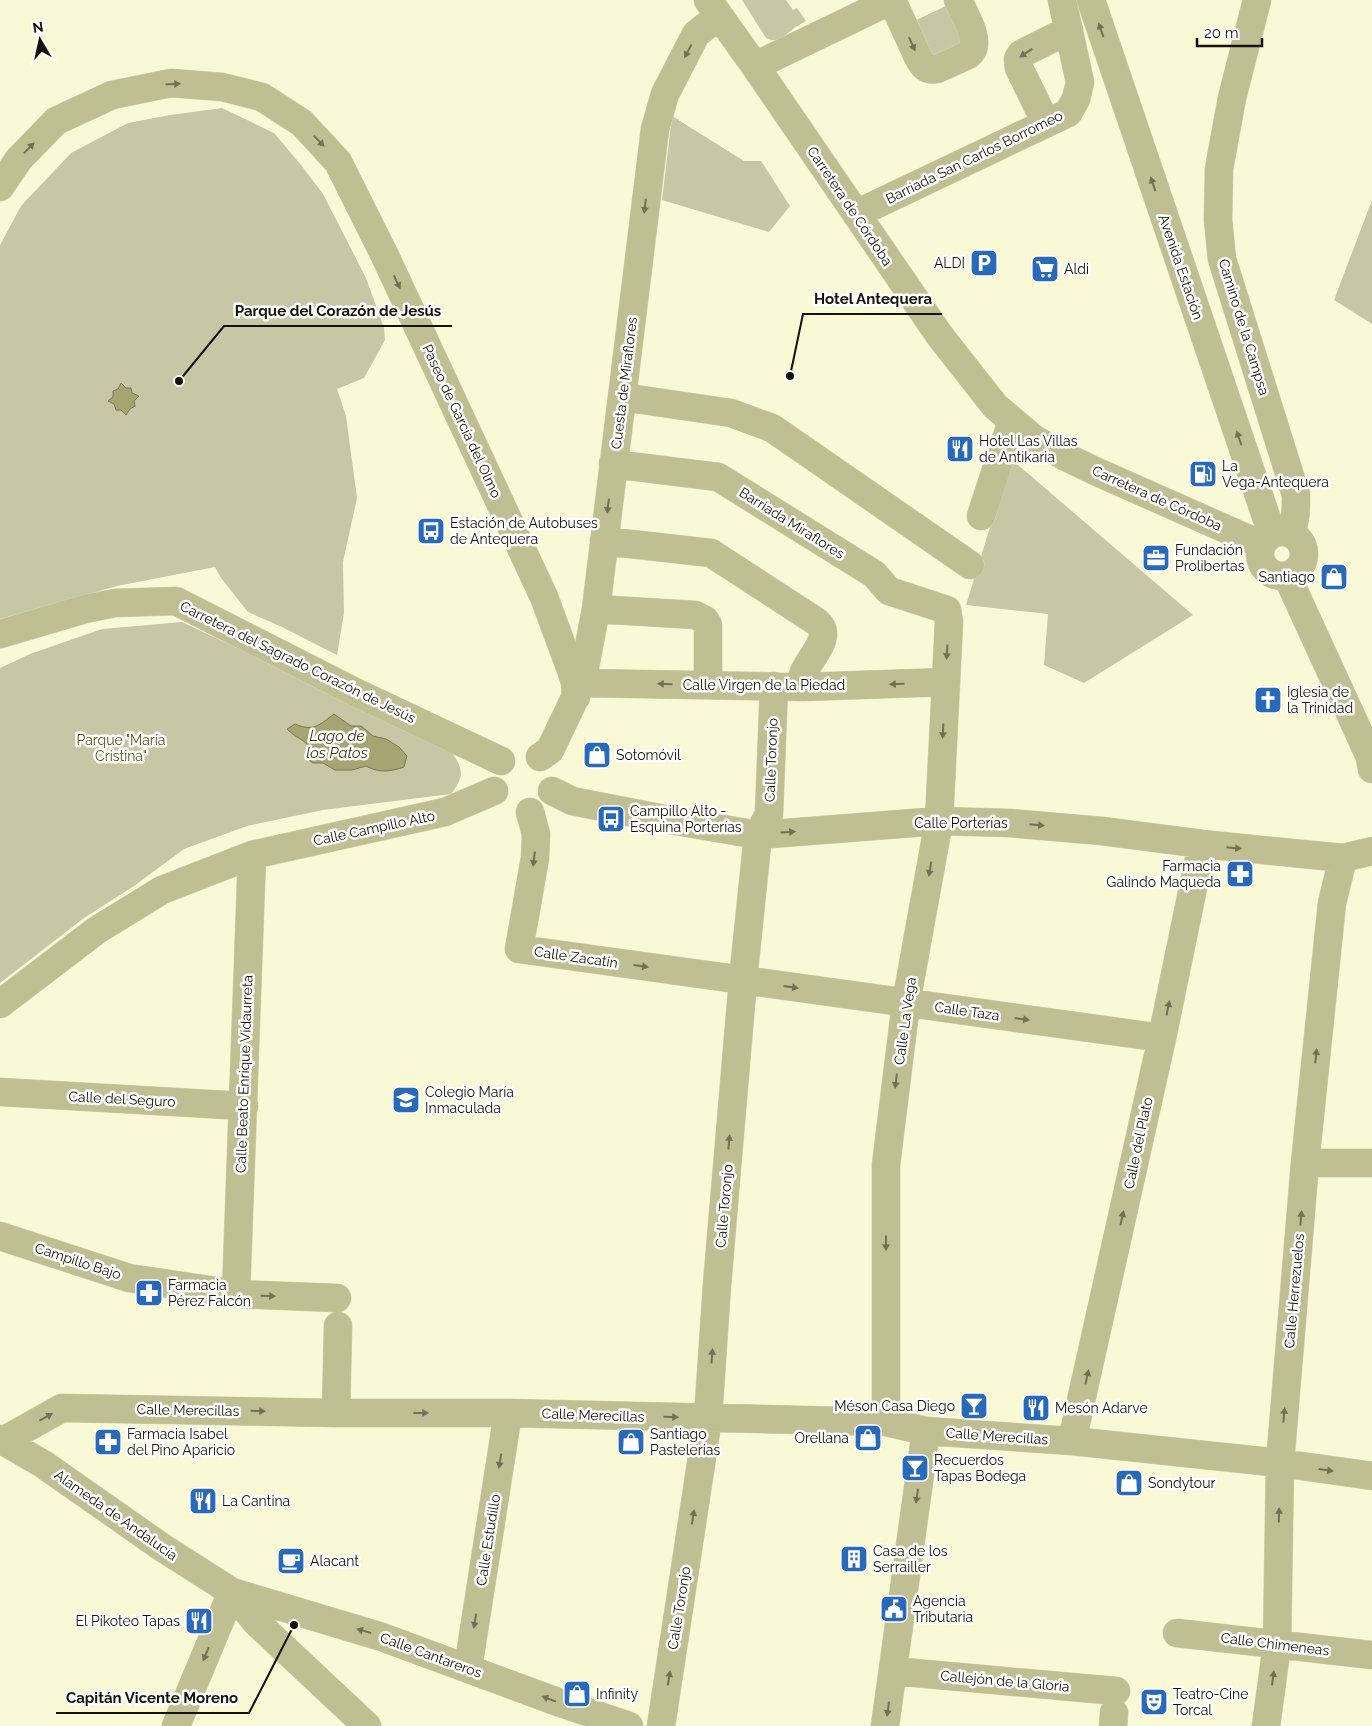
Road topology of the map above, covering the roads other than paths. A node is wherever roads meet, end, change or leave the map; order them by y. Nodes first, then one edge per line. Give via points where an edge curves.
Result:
1 (892, 0) edge
2 (958, 0) edge
3 (1062, 0) edge
4 (1091, 0) edge
5 (1257, 0) edge
6 (860, 7) edge
7 (715, 9) edge
8 (1069, 30) junction
9 (756, 66) junction
10 (1046, 123) junction
11 (0, 187) edge
12 (856, 214) junction
13 (622, 397) junction
14 (1012, 421) junction
15 (613, 464) junction
16 (981, 516) dead end
17 (1275, 537) junction
18 (604, 541) junction
19 (970, 565) dead end
20 (1287, 576) junction
21 (596, 609) junction
22 (949, 622) joint
23 (0, 634) edge
24 (946, 682) junction
25 (708, 684) junction
26 (774, 686) junction
27 (803, 687) junction
28 (579, 690) junction
29 (540, 757) junction
30 (501, 761) junction
31 (1372, 768) edge
32 (552, 790) junction
33 (494, 791) junction
34 (530, 812) junction
35 (939, 821) junction
36 (758, 834) junction
37 (1202, 844) junction
38 (1372, 851) edge
39 (252, 854) junction
40 (1343, 858) junction
41 (743, 980) junction
42 (906, 1003) junction
43 (0, 1004) edge
44 (1162, 1038) junction
45 (0, 1092) edge
46 (244, 1106) junction
47 (1372, 1162) edge
48 (1305, 1163) junction
49 (0, 1236) edge
50 (236, 1294) junction
51 (337, 1298) dead end
52 (338, 1326) dead end
53 (508, 1412) junction
54 (336, 1413) junction
55 (708, 1418) junction
56 (886, 1422) junction
57 (926, 1431) junction
58 (2, 1440) edge
59 (1072, 1441) junction
60 (1280, 1463) junction
61 (1372, 1476) edge
62 (232, 1592) junction
63 (1177, 1633) dead end
64 (1277, 1645) junction
65 (1372, 1655) edge
66 (468, 1668) junction
67 (893, 1671) junction
68 (1114, 1710) edge
69 (176, 1726) edge
70 (367, 1726) edge
71 (628, 1726) edge
72 (661, 1726) edge
73 (885, 1726) edge
74 (1266, 1726) edge

1 -> 2 street via 923,66 932,70 968,55 974,48 974,38
1 - 6 street
3 - 8 street, Barriada San Carlos Borromeo
17 -> 4 street, Avenida Estación
5 - 17 street, Camino de la Campsa via 1232,98 1219,169 1218,220 1222,259 1296,495 1295,524
6 - 9 street
7 - 9 street, Carretera de Córdoba
7 -> 13 street, Cuesta de Miraflores via 706,26 696,34 665,94 655,129
8 - 10 street, Barriada San Carlos Borromeo via 1080,82 1076,99 1068,113
8 -> 10 street via 1021,54 1018,59 1019,68
9 - 12 street, Carretera de Córdoba
10 - 12 street, Barriada San Carlos Borromeo
11 -> 28 street, Paseo de García del Olmo via 19,159 56,121 112,94 171,83 222,87 262,97 302,123 338,162 385,256 544,597
12 - 14 street, Carretera de Córdoba via 940,336 995,406
13 - 15 street, Cuesta de Miraflores
13 - 19 street via 731,413 772,428
14 - 16 street
14 - 17 street, Carretera de Córdoba via 1034,439 1088,468
15 -> 18 street, Cuesta de Miraflores
15 - 22 street, Barriada Miraflores via 718,477 874,574 889,591 947,610
17 - 20 street via 1260,552 1263,566 1274,574
17 - 20 street via 1302,541 1304,562
18 - 21 street, Cuesta de Miraflores
18 - 27 street via 711,552 817,622 822,628 822,638 803,674
20 - 31 street via 1370,757
21 - 25 street via 702,618 708,625
21 - 28 street, Cuesta de Miraflores
22 -> 24 street, Calle La Vega
23 - 30 street, Carretera del Sagrado Corazón de Jesús via 115,603 176,601 355,692
24 -> 27 street, Calle Virgen de la Piedad
24 -> 35 street, Calle La Vega
25 - 26 street, Calle Virgen de la Piedad
25 -> 28 street, Calle Virgen de la Piedad
26 - 27 street, Calle Virgen de la Piedad
26 - 36 street, Calle Toronjo via 769,814
28 - 29 street, Cuesta de Miraflores via 550,750
29 - 30 street via 519,753
29 - 32 street via 553,776
30 - 33 street via 492,777
32 - 34 street via 546,804
32 - 36 street, Calle Porterías via 572,801
33 - 34 street via 496,798 507,808
33 - 39 street, Calle Campillo Alto via 445,812
34 -> 41 street, Calle Zacatín via 536,834 535,858 519,949
36 -> 35 street, Calle Porterías
35 -> 37 street, Calle Porterías via 1009,822
35 -> 42 street, Calle La Vega
36 - 41 street, Calle Toronjo
37 -> 40 street, Calle Porterías
44 -> 37 street, Calle del Plato
38 - 40 street, Calle Porterías
39 - 43 street, Calle Campillo Alto via 162,890 97,930
39 - 46 street, Calle Beato Enrique Vidaurreta
48 -> 40 street, Calle Herrezuelos via 1333,894
41 -> 42 street, Calle Taza
55 -> 41 street, Calle Toronjo
42 -> 44 street, Calle Taza
42 -> 56 street, Calle La Vega via 886,1165
59 -> 44 street, Calle del Plato
45 - 46 street, Calle del Seguro
46 - 50 street, Calle Beato Enrique Vidaurreta
47 - 48 street
60 -> 48 street, Calle Herrezuelos
49 - 50 street, Campillo Bajo via 129,1278
50 -> 51 street, Campillo Bajo
52 - 54 street
54 -> 53 street, Calle Merecillas
53 -> 55 street, Calle Merecillas
53 -> 66 street, Calle Estudillo
58 -> 54 street, Calle Merecillas via 62,1408
55 - 56 street, Calle Merecillas
72 -> 55 street, Calle Toronjo
56 - 57 street, Calle Merecillas
57 - 59 street, Calle Merecillas
57 -> 67 street
58 - 62 street, Alameda de Andalucía via 43,1464
59 - 60 street, Calle Merecillas
60 -> 61 street, Calle Merecillas
64 -> 60 street, Calle Herrezuelos
66 -> 62 street, Calle Cantareros via 382,1637
62 -> 69 street
62 - 70 street via 256,1622
63 - 64 street, Calle Chimeneas
64 - 65 street, Calle Chimeneas
74 -> 64 street, Calle Herrezuelos
71 -> 66 street, Calle Cantareros
67 - 68 street, Callejón de la Gloria
67 -> 73 street

